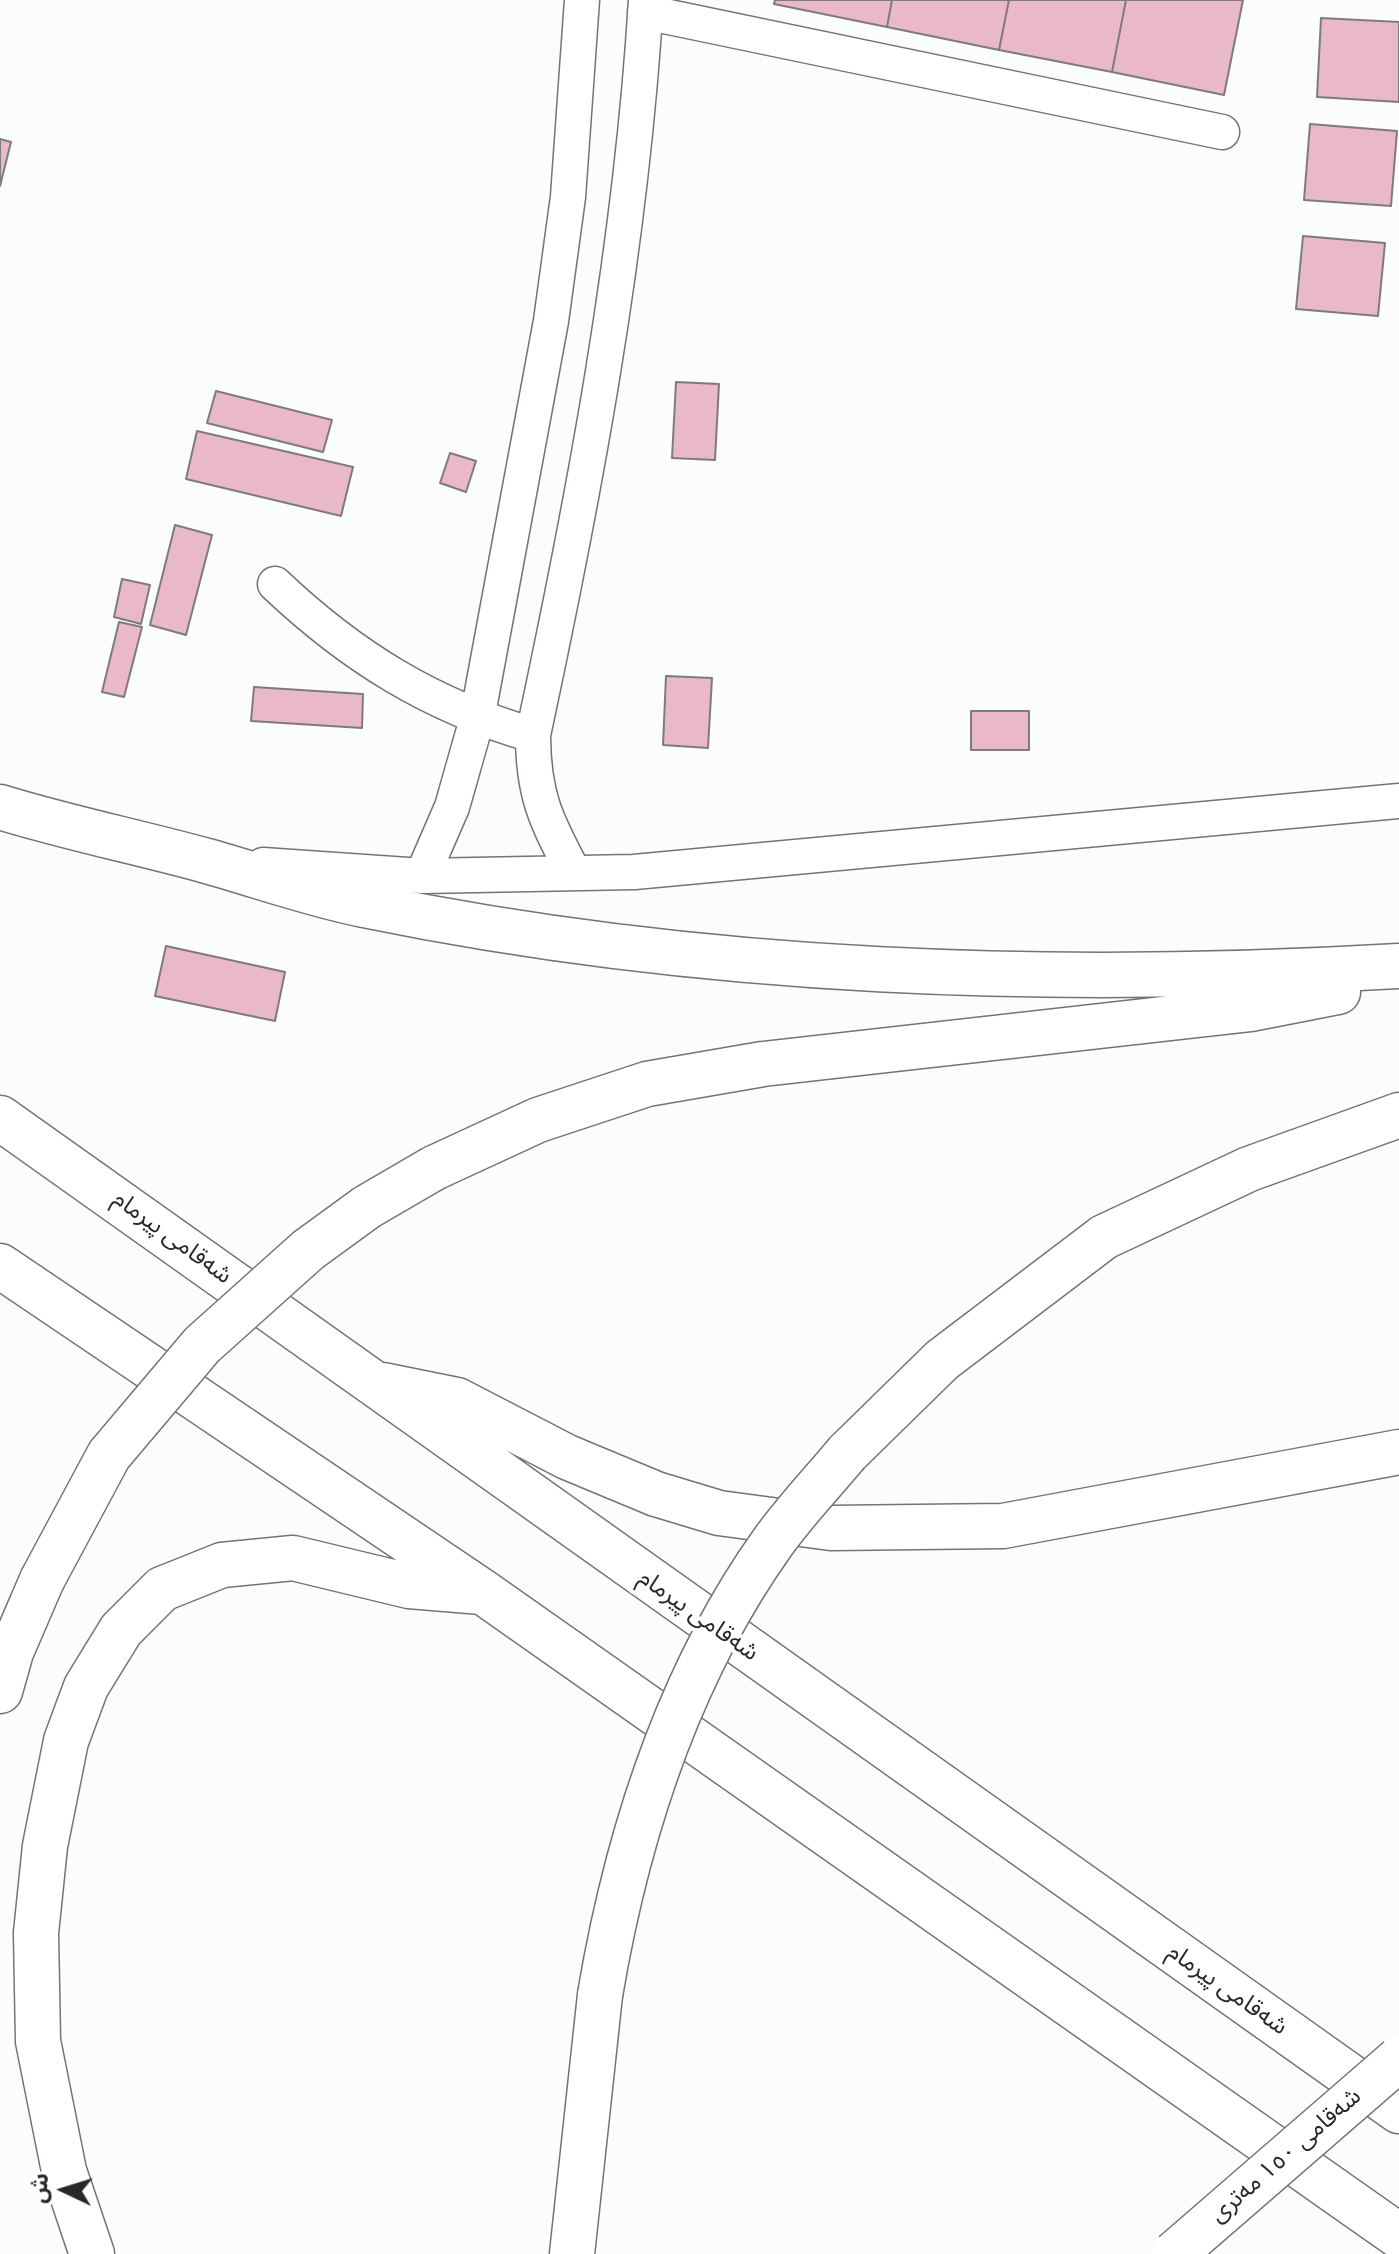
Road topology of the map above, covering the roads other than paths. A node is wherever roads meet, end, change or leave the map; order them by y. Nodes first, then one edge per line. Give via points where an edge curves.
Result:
1 (572, 2) edge
2 (646, 6) edge
3 (1222, 132) dead end
4 (275, 584) dead end
5 (477, 719) junction
6 (533, 735) junction
7 (1399, 801) edge
8 (0, 807) edge
9 (210, 862) junction
10 (574, 873) junction
11 (422, 876) junction
12 (1399, 966) edge
13 (1399, 979) edge
14 (1399, 1115) edge
15 (0, 1118) edge
16 (0, 1266) edge
17 (368, 1383) junction
18 (1399, 1452) edge
19 (483, 1592) junction
20 (0, 1691) edge
21 (1399, 2059) edge
22 (1399, 2111) edge
23 (577, 2211) junction
24 (1399, 2236) edge
25 (92, 2254) edge
26 (558, 2254) edge
27 (572, 2254) edge
28 (1174, 2254) edge

1 - 5 street via 568,197 551,321
2 - 3 street
2 - 6 street via 615,302
4 - 5 street via 325,631 378,668
5 - 6 street
5 - 11 street via 452,807
6 - 10 street via 535,787
7 - 10 street via 634,872
8 - 9 highway
9 - 11 street
9 - 12 highway via 304,893 369,906 601,944 731,958 1093,977
10 - 11 street
13 - 20 highway, bridge via 1251,1009 763,1064 647,1084 538,1120 434,1168 308,1250 202,1345 109,1455 42,1580
14 - 23 highway, bridge via 1249,1169 1104,1237 942,1360 847,1453 772,1542 722,1621 684,1700 629,1852 600,1995
15 - 17 highway, شەقامی پیرمام via 111,1193
16 - 19 highway
17 - 18 highway via 457,1400 567,1457 656,1494 719,1513 831,1528 1003,1526
17 - 22 highway, شەقامی پیرمام
19 - 24 highway
19 - 25 highway via 409,1586 293,1558 222,1565 162,1589 121,1630 86,1687 66,1741 45,1846 36,1933 38,2041 64,2171
21 - 28 highway, شەقامی ١٥٠ مەتری, bridge
23 - 26 highway
23 - 27 highway

